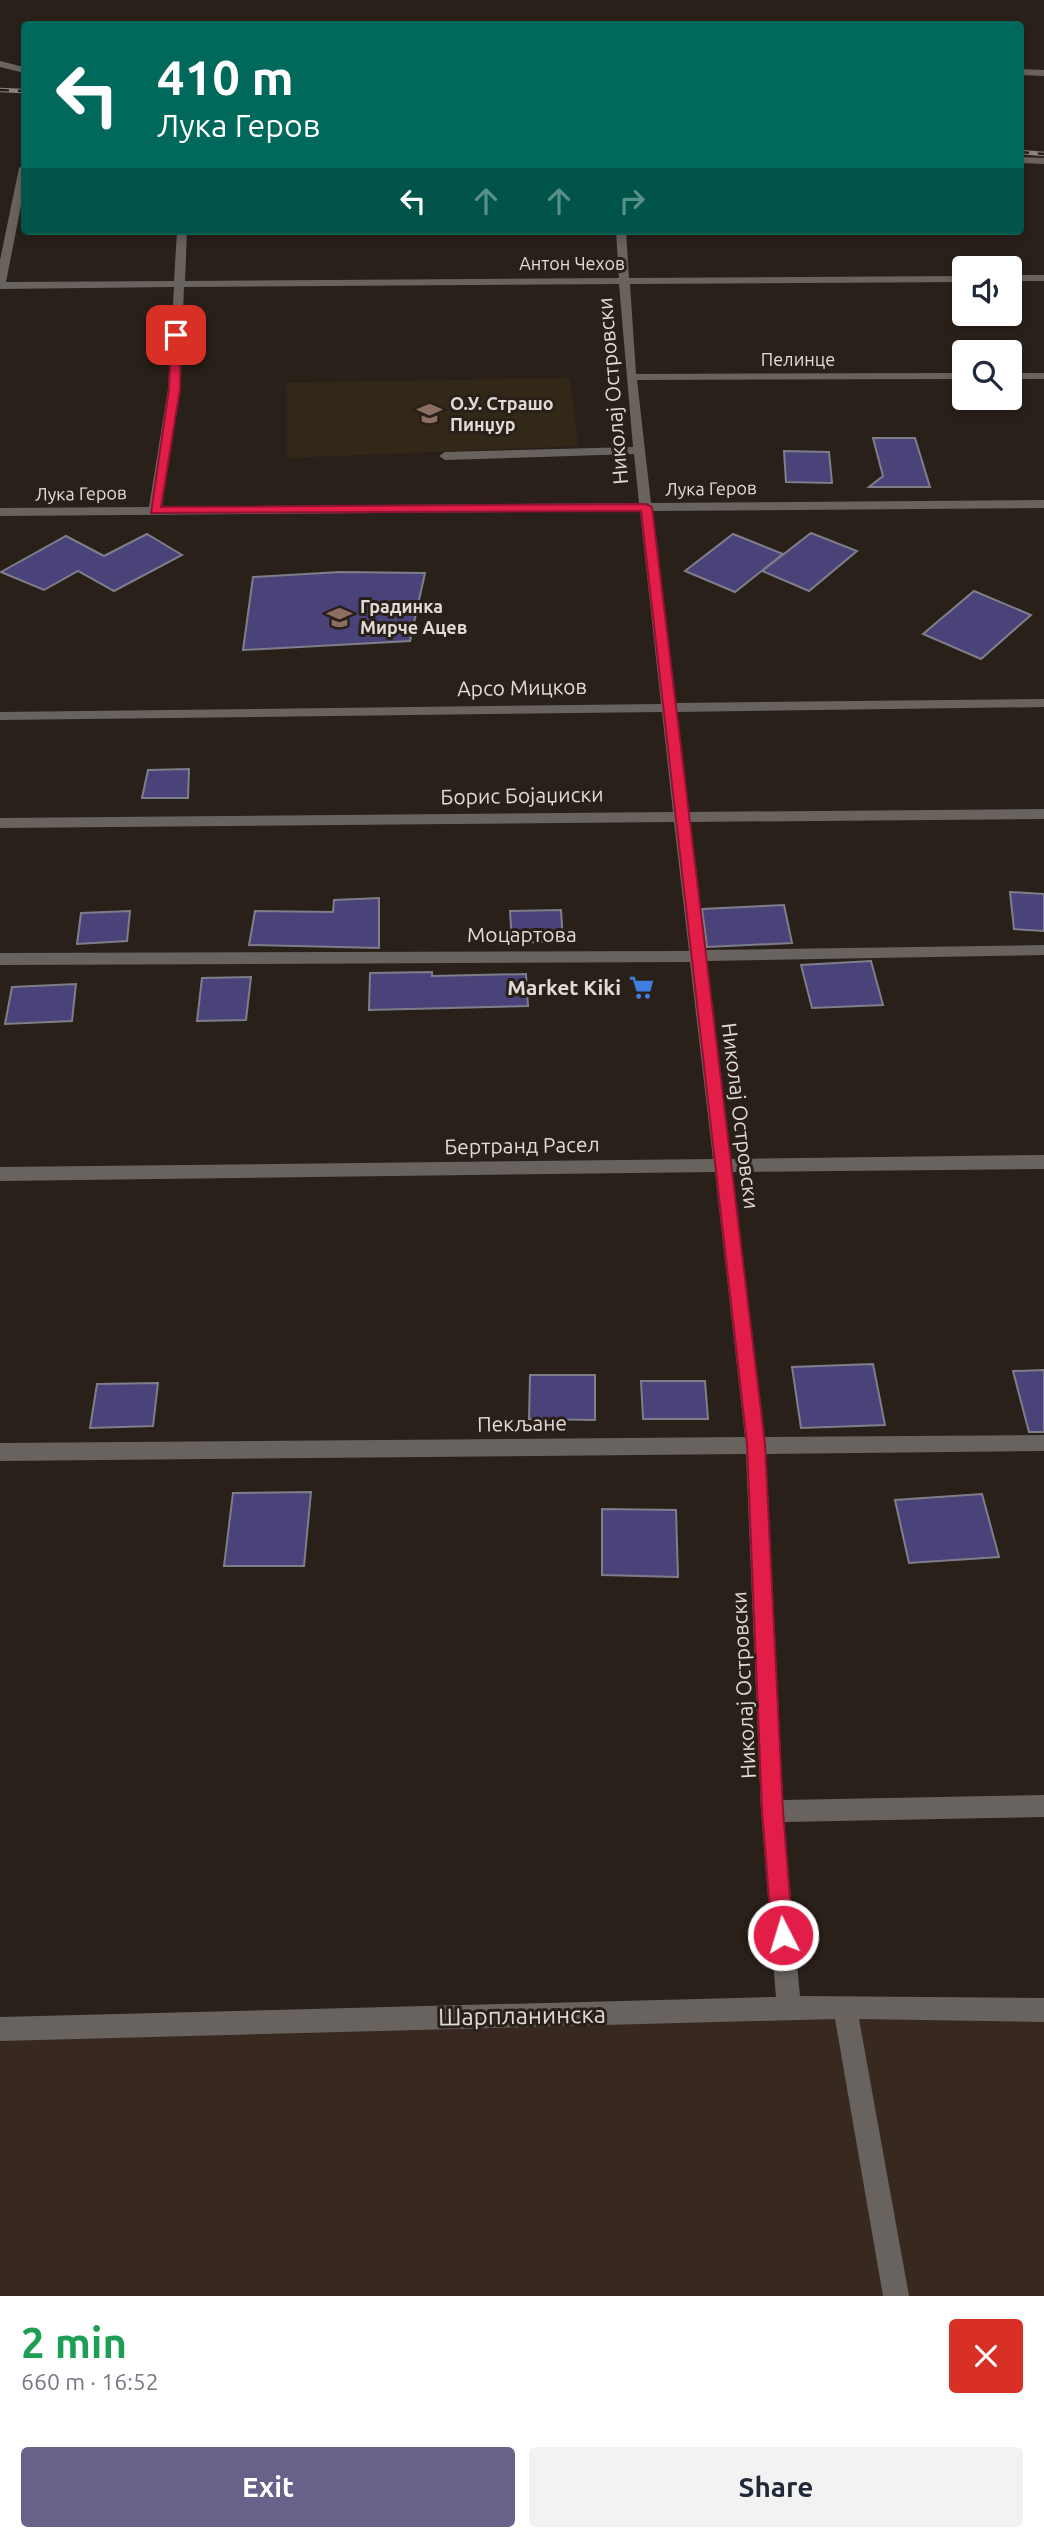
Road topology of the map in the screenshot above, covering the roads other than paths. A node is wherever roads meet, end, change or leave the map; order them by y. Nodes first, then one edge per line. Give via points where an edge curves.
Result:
1 (0, 64) edge
2 (21, 69) edge
3 (1024, 72) edge
4 (1044, 73) edge
5 (1024, 160) edge
6 (1044, 161) edge
7 (21, 182) edge
8 (17, 201) edge
9 (182, 235) edge
10 (621, 235) edge
11 (1022, 278) edge
12 (1044, 278) edge
13 (952, 279) edge
14 (626, 281) junction
15 (180, 283) junction
16 (0, 285) edge
17 (952, 376) edge
18 (1022, 376) edge
19 (1044, 376) edge
20 (631, 377) junction
21 (639, 450) junction
22 (445, 456) dead end
23 (1044, 504) edge
24 (646, 507) junction
25 (155, 510) junction
26 (0, 512) edge
27 (1044, 704) edge
28 (668, 706) junction
29 (0, 716) edge
30 (1044, 814) edge
31 (682, 816) junction
32 (0, 823) edge
33 (1044, 950) edge
34 (697, 956) junction
35 (0, 959) edge
36 (1044, 1162) edge
37 (725, 1167) junction
38 (0, 1174) edge
39 (1044, 1443) edge
40 (756, 1444) junction
41 (0, 1452) edge
42 (1044, 1806) edge
43 (772, 1811) junction
44 (845, 2007) junction
45 (789, 2009) junction
46 (1044, 2010) edge
47 (0, 2029) edge
48 (896, 2296) edge

1 - 2 street
3 - 4 street
5 - 6 street
7 - 8 street
8 - 16 street
9 - 15 street
10 - 14 street, Николај Островски
11 - 12 street
13 - 14 street, Антон Чехов
14 - 15 street, Антон Чехов
14 - 20 street, Николај Островски
15 - 16 street, Антон Чехов
15 - 25 street via 174,389
17 - 20 street, Пелинце
18 - 19 street
20 - 21 street, Николај Островски
21 - 22 street
21 - 24 street, Николај Островски
23 - 24 street, Лука Геров
24 - 25 street, Лука Геров
24 - 28 street, Николај Островски
25 - 26 street, Лука Геров
27 - 28 street, Арсо Мицков
28 - 29 street, Арсо Мицков
28 - 31 street, Николај Островски
30 - 31 street, Борис Бојаџиски
31 - 32 street, Борис Бојаџиски
31 - 34 street, Николај Островски
33 - 34 street, Моцартова
34 - 35 street, Моцартова
34 - 37 street, Николај Островски
36 - 37 street, Бертранд Расел
37 - 38 street, Бертранд Расел
37 - 40 street, Николај Островски
39 - 40 street, Пекљане
40 - 41 street, Пекљане
40 - 43 street, Николај Островски
42 - 43 street
43 - 45 street, Николај Островски
44 - 45 street, Шарпланинска
44 - 46 street, Шарпланинска
44 - 48 street
45 - 47 street, Шарпланинска

